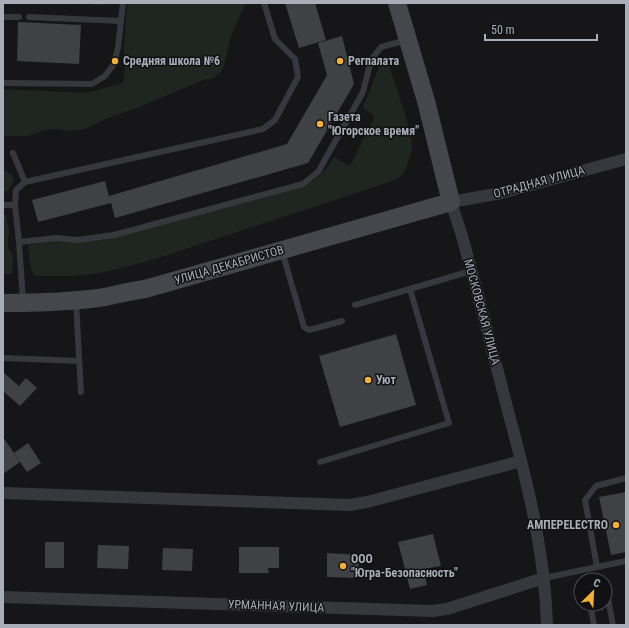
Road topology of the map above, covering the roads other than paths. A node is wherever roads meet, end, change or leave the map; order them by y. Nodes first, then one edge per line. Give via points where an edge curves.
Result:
1 (123, 3) edge
2 (264, 3) edge
3 (397, 3) edge
4 (3, 17) edge
5 (19, 17) dead end
6 (29, 18) dead end
7 (122, 20) junction
8 (408, 39) junction
9 (3, 83) edge
10 (13, 153) dead end
11 (626, 159) edge
12 (25, 182) junction
13 (451, 202) junction
14 (3, 205) edge
15 (14, 205) junction
16 (19, 242) junction
17 (281, 250) junction
18 (471, 271) junction
19 (410, 289) junction
20 (76, 300) junction
21 (3, 303) edge
22 (23, 303) junction
23 (355, 305) dead end
24 (342, 321) dead end
25 (3, 358) edge
26 (79, 361) junction
27 (81, 392) dead end
28 (521, 461) junction
29 (320, 462) dead end
30 (626, 478) edge
31 (3, 493) edge
32 (626, 561) edge
33 (597, 567) junction
34 (544, 578) junction
35 (3, 597) edge
36 (592, 612) edge
37 (611, 612) edge
38 (547, 625) edge
39 (594, 625) edge
40 (613, 625) edge

1 - 7 lane
2 - 12 lane via 275,39 295,59 298,76 275,120 263,129
3 - 8 main road, МОСКОВСКАЯ УЛИЦА
4 - 5 lane
6 - 7 lane
7 - 9 lane via 114,64 105,76 92,84
8 - 13 main road, МОСКОВСКАЯ УЛИЦА
8 - 16 lane via 381,47 371,60 363,92 318,172 303,184 114,236
10 - 12 lane
11 - 13 street, ОТРАДНАЯ УЛИЦА via 501,193
12 - 15 lane via 16,190
13 - 17 main road, УЛИЦА ДЕКАБРИСТОВ
13 - 18 street, МОСКОВСКАЯ УЛИЦА
14 - 15 lane
15 - 16 lane
16 - 22 lane
17 - 20 main road, УЛИЦА ДЕКАБРИСТОВ via 144,289
17 - 24 lane via 304,327 309,330
18 - 19 lane
18 - 28 street, МОСКОВСКАЯ УЛИЦА
19 - 23 lane
19 - 29 lane via 449,423
20 - 22 main road, УЛИЦА ДЕКАБРИСТОВ
20 - 26 lane
21 - 22 main road, УЛИЦА ДЕКАБРИСТОВ
25 - 26 lane
26 - 27 lane
28 - 31 street via 350,505
28 - 34 street, МОСКОВСКАЯ УЛИЦА via 537,532
30 - 33 lane via 596,486 585,500
32 - 33 lane
33 - 34 lane
34 - 35 street, УРМАННАЯ УЛИЦА via 432,611
34 - 38 street, МОСКОВСКАЯ УЛИЦА
36 - 39 lane
37 - 40 lane

